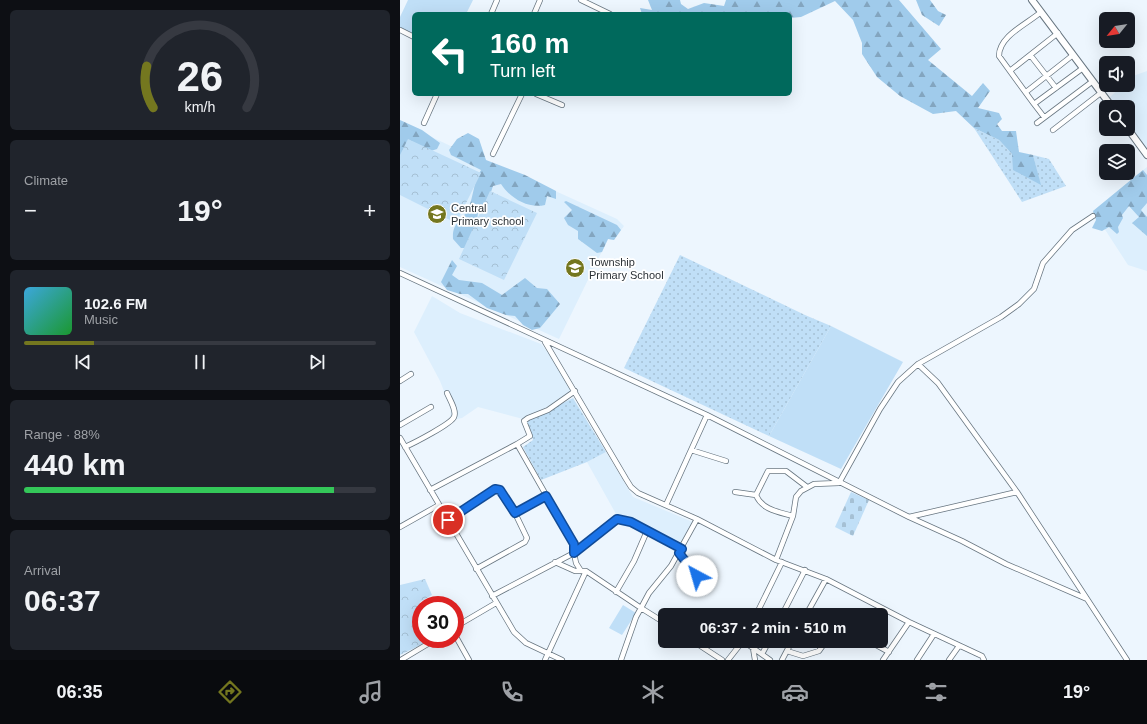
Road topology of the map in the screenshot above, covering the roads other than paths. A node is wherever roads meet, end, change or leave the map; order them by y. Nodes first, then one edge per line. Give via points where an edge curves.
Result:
1 (497, 0) edge
2 (540, 0) edge
3 (581, 0) edge
4 (1032, 0) edge
5 (491, 12) edge
6 (535, 12) edge
7 (606, 12) edge
8 (1041, 12) junction
9 (400, 30) edge
10 (1058, 33) junction
11 (412, 36) edge
12 (1073, 55) junction
13 (1031, 56) junction
14 (1083, 68) junction
15 (1011, 70) junction
16 (1047, 76) junction
17 (1093, 81) junction
18 (1056, 88) junction
19 (1099, 88) edge
20 (1026, 92) junction
21 (1102, 92) joint
22 (437, 96) edge
23 (521, 96) edge
24 (541, 96) edge
25 (1107, 100) edge
26 (1034, 104) junction
27 (562, 105) dead end
28 (1044, 116) junction
29 (424, 123) dead end
30 (1037, 123) dead end
31 (1053, 130) dead end
32 (1133, 136) edge
33 (493, 154) dead end
34 (1147, 155) edge
35 (1093, 216) dead end
36 (400, 273) edge
37 (544, 340) junction
38 (918, 364) junction
39 (412, 374) dead end
40 (400, 381) edge
41 (575, 391) junction
42 (447, 393) dead end
43 (431, 408) dead end
44 (707, 415) junction
45 (400, 425) edge
46 (400, 438) edge
47 (517, 444) junction
48 (405, 447) junction
49 (691, 450) junction
50 (726, 461) dead end
51 (840, 483) junction
52 (807, 487) junction
53 (430, 490) junction
54 (735, 492) dead end
55 (1017, 492) junction
56 (756, 495) junction
57 (546, 496) junction
58 (439, 505) junction
59 (666, 505) junction
60 (515, 513) junction
61 (793, 516) junction
62 (909, 517) junction
63 (697, 519) junction
64 (448, 520) junction
65 (400, 527) edge
66 (647, 531) junction
67 (680, 551) junction
68 (574, 553) junction
69 (776, 560) junction
70 (555, 562) junction
71 (782, 562) junction
72 (476, 568) junction
73 (805, 570) junction
74 (581, 571) junction
75 (586, 571) junction
76 (826, 579) junction
77 (710, 585) dead end
78 (616, 592) junction
79 (492, 596) junction
80 (1087, 599) junction
81 (496, 603) junction
82 (641, 608) junction
83 (759, 608) edge
84 (786, 608) edge
85 (810, 608) edge
86 (658, 619) edge
87 (464, 622) edge
88 (909, 622) junction
89 (934, 634) junction
90 (959, 646) junction
91 (421, 648) edge
92 (462, 648) edge
93 (703, 648) edge
94 (737, 648) edge
95 (753, 648) joint
96 (765, 648) edge
97 (788, 648) edge
98 (821, 648) edge
99 (881, 648) edge
100 (786, 651) junction
101 (888, 652) junction
102 (548, 654) junction
103 (762, 654) junction
104 (410, 655) junction
105 (401, 660) edge
106 (413, 660) edge
107 (469, 660) edge
108 (545, 660) edge
109 (562, 660) edge
110 (621, 660) edge
111 (722, 660) edge
112 (728, 660) edge
113 (755, 660) edge
114 (770, 660) edge
115 (782, 660) edge
116 (883, 660) edge
117 (917, 660) edge
118 (949, 660) edge
119 (984, 660) edge
120 (1127, 660) edge

1 - 5 street
2 - 6 street
3 - 7 street
4 - 8 street
8 - 10 street
8 - 15 street via 1004,40 1000,46 999,56
9 - 11 street
10 - 12 street
10 - 13 street
12 - 14 street
12 - 16 street
13 - 15 street
13 - 16 street
14 - 17 street
14 - 18 street
15 - 20 street
16 - 18 street
16 - 20 street
17 - 19 street
17 - 28 street
18 - 26 street
20 - 26 street
21 - 25 street
21 - 31 street
22 - 29 street
23 - 33 street
24 - 27 street
26 - 28 street
28 - 30 street
32 - 34 street
35 - 38 street via 1072,230 1042,263 1034,289 1019,304
36 - 37 street
37 - 41 street
37 - 44 street
38 - 51 street via 898,382 880,409
38 - 55 street via 938,383
39 - 40 street
41 - 47 street via 548,410 524,421 530,436
41 - 59 street via 631,487 638,493
42 - 48 street via 455,412 454,418
43 - 45 street
44 - 49 street
44 - 51 street
46 - 48 street
47 - 53 street
47 - 57 street
48 - 53 street
49 - 50 street
49 - 59 street
51 - 52 street via 814,484
51 - 62 street
52 - 56 street via 786,470 768,471
52 - 61 street via 796,498
53 - 58 street
54 - 56 street
55 - 62 street
55 - 80 street
56 - 61 street via 764,506
57 - 60 street
57 - 68 street via 574,544
58 - 64 street
58 - 65 street
59 - 63 street
60 - 64 street via 497,489
60 - 72 street via 527,538
61 - 69 street
62 - 80 street via 1006,564
63 - 67 street
63 - 69 street
64 - 72 street
66 - 67 street
66 - 68 street via 631,522 617,519
66 - 78 street via 634,561
67 - 77 street via 697,576
67 - 82 street
68 - 70 street
68 - 74 street
69 - 71 street
70 - 74 street
70 - 79 street
71 - 73 street
71 - 83 street
72 - 79 street
73 - 76 street
73 - 84 street
74 - 75 street
75 - 78 street
75 - 102 street
76 - 85 street
76 - 88 street
78 - 82 street
79 - 81 street
80 - 120 street
81 - 87 street
81 - 102 street via 517,636
82 - 86 street
82 - 110 street
88 - 89 street
88 - 101 street
89 - 90 street
89 - 117 street
90 - 118 street
90 - 119 street via 982,656
91 - 104 street
92 - 107 street
93 - 111 street
94 - 112 street
95 - 103 street
95 - 113 street
96 - 103 street
97 - 100 street
98 - 100 street via 803,656
99 - 101 street
100 - 115 street
101 - 116 street
102 - 108 street
102 - 109 street
103 - 114 street
104 - 105 street
104 - 106 street

